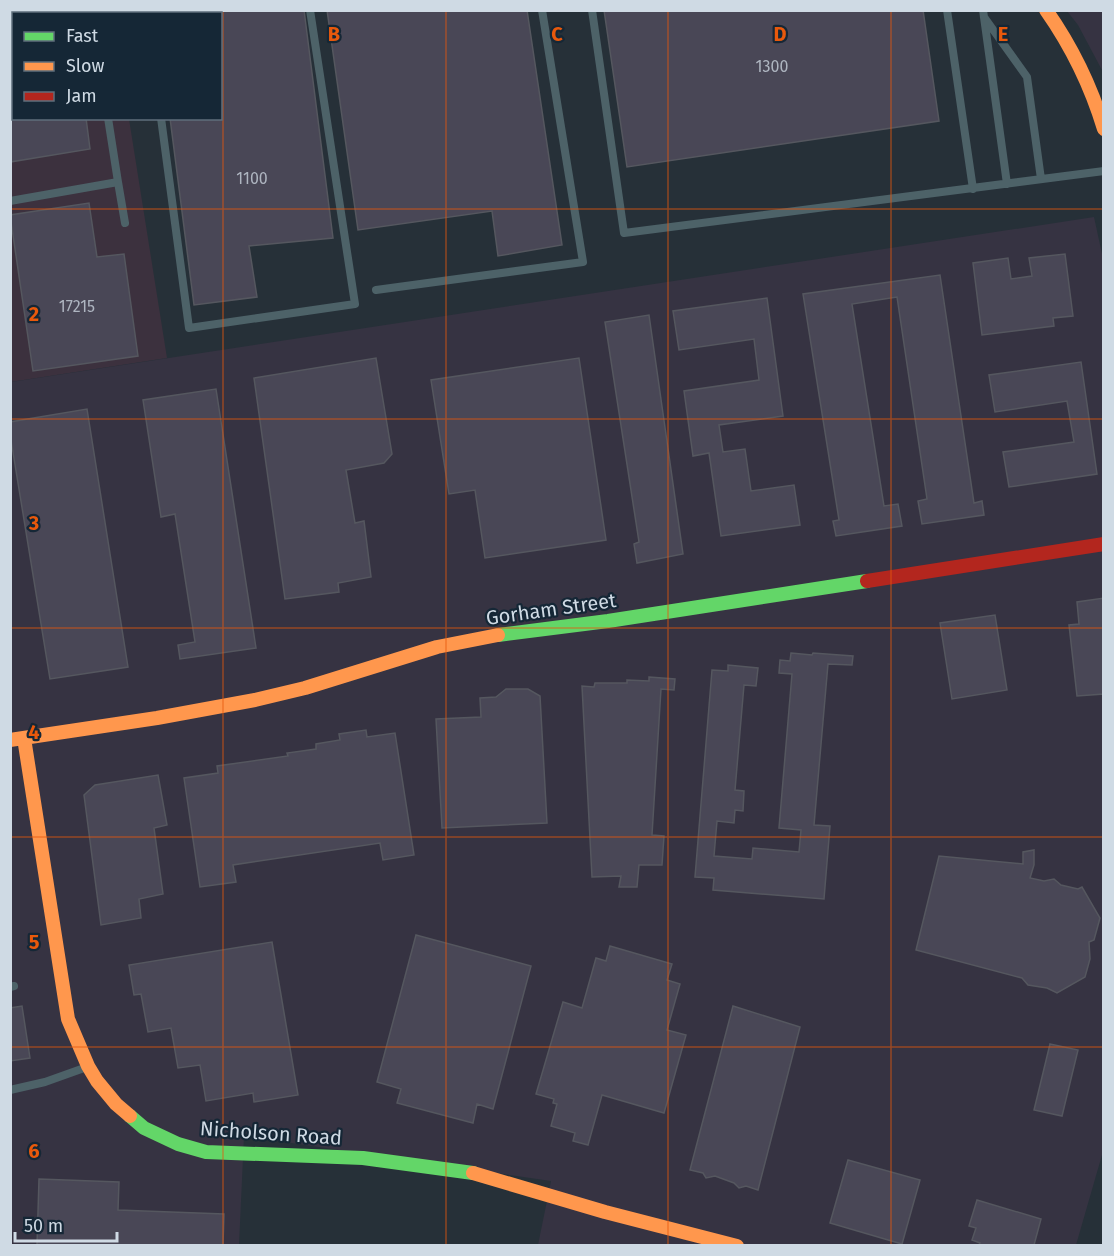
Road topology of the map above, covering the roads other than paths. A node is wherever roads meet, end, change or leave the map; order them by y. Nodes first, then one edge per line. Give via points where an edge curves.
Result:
1 (310, 10) edge
2 (542, 10) edge
3 (591, 10) edge
4 (947, 10) edge
5 (1046, 10) edge
6 (983, 14) edge
7 (108, 120) edge
8 (161, 120) edge
9 (1104, 129) edge
10 (1104, 171) edge
11 (1041, 179) junction
12 (118, 182) junction
13 (1007, 184) junction
14 (973, 189) junction
15 (10, 201) edge
16 (125, 223) dead end
17 (376, 290) dead end
18 (1104, 544) edge
19 (17, 739) edge
20 (88, 1066) junction
21 (10, 1089) edge
22 (737, 1245) edge

1 - 8 lane via 355,304 189,328
2 - 17 lane via 584,262
3 - 14 lane via 624,233
4 - 14 lane
5 - 9 street via 1094,91
6 - 11 lane via 1027,77
6 - 13 lane
7 - 12 lane
10 - 11 lane
11 - 13 lane
12 - 15 lane
12 - 16 lane
13 - 14 lane
18 - 19 street, Gorham Street via 503,634 437,647 255,700
19 - 20 street, Nicholson Road via 68,1019
20 - 21 lane via 45,1082
20 - 22 street, Nicholson Road via 116,1104 144,1128 206,1152 363,1158 452,1168

